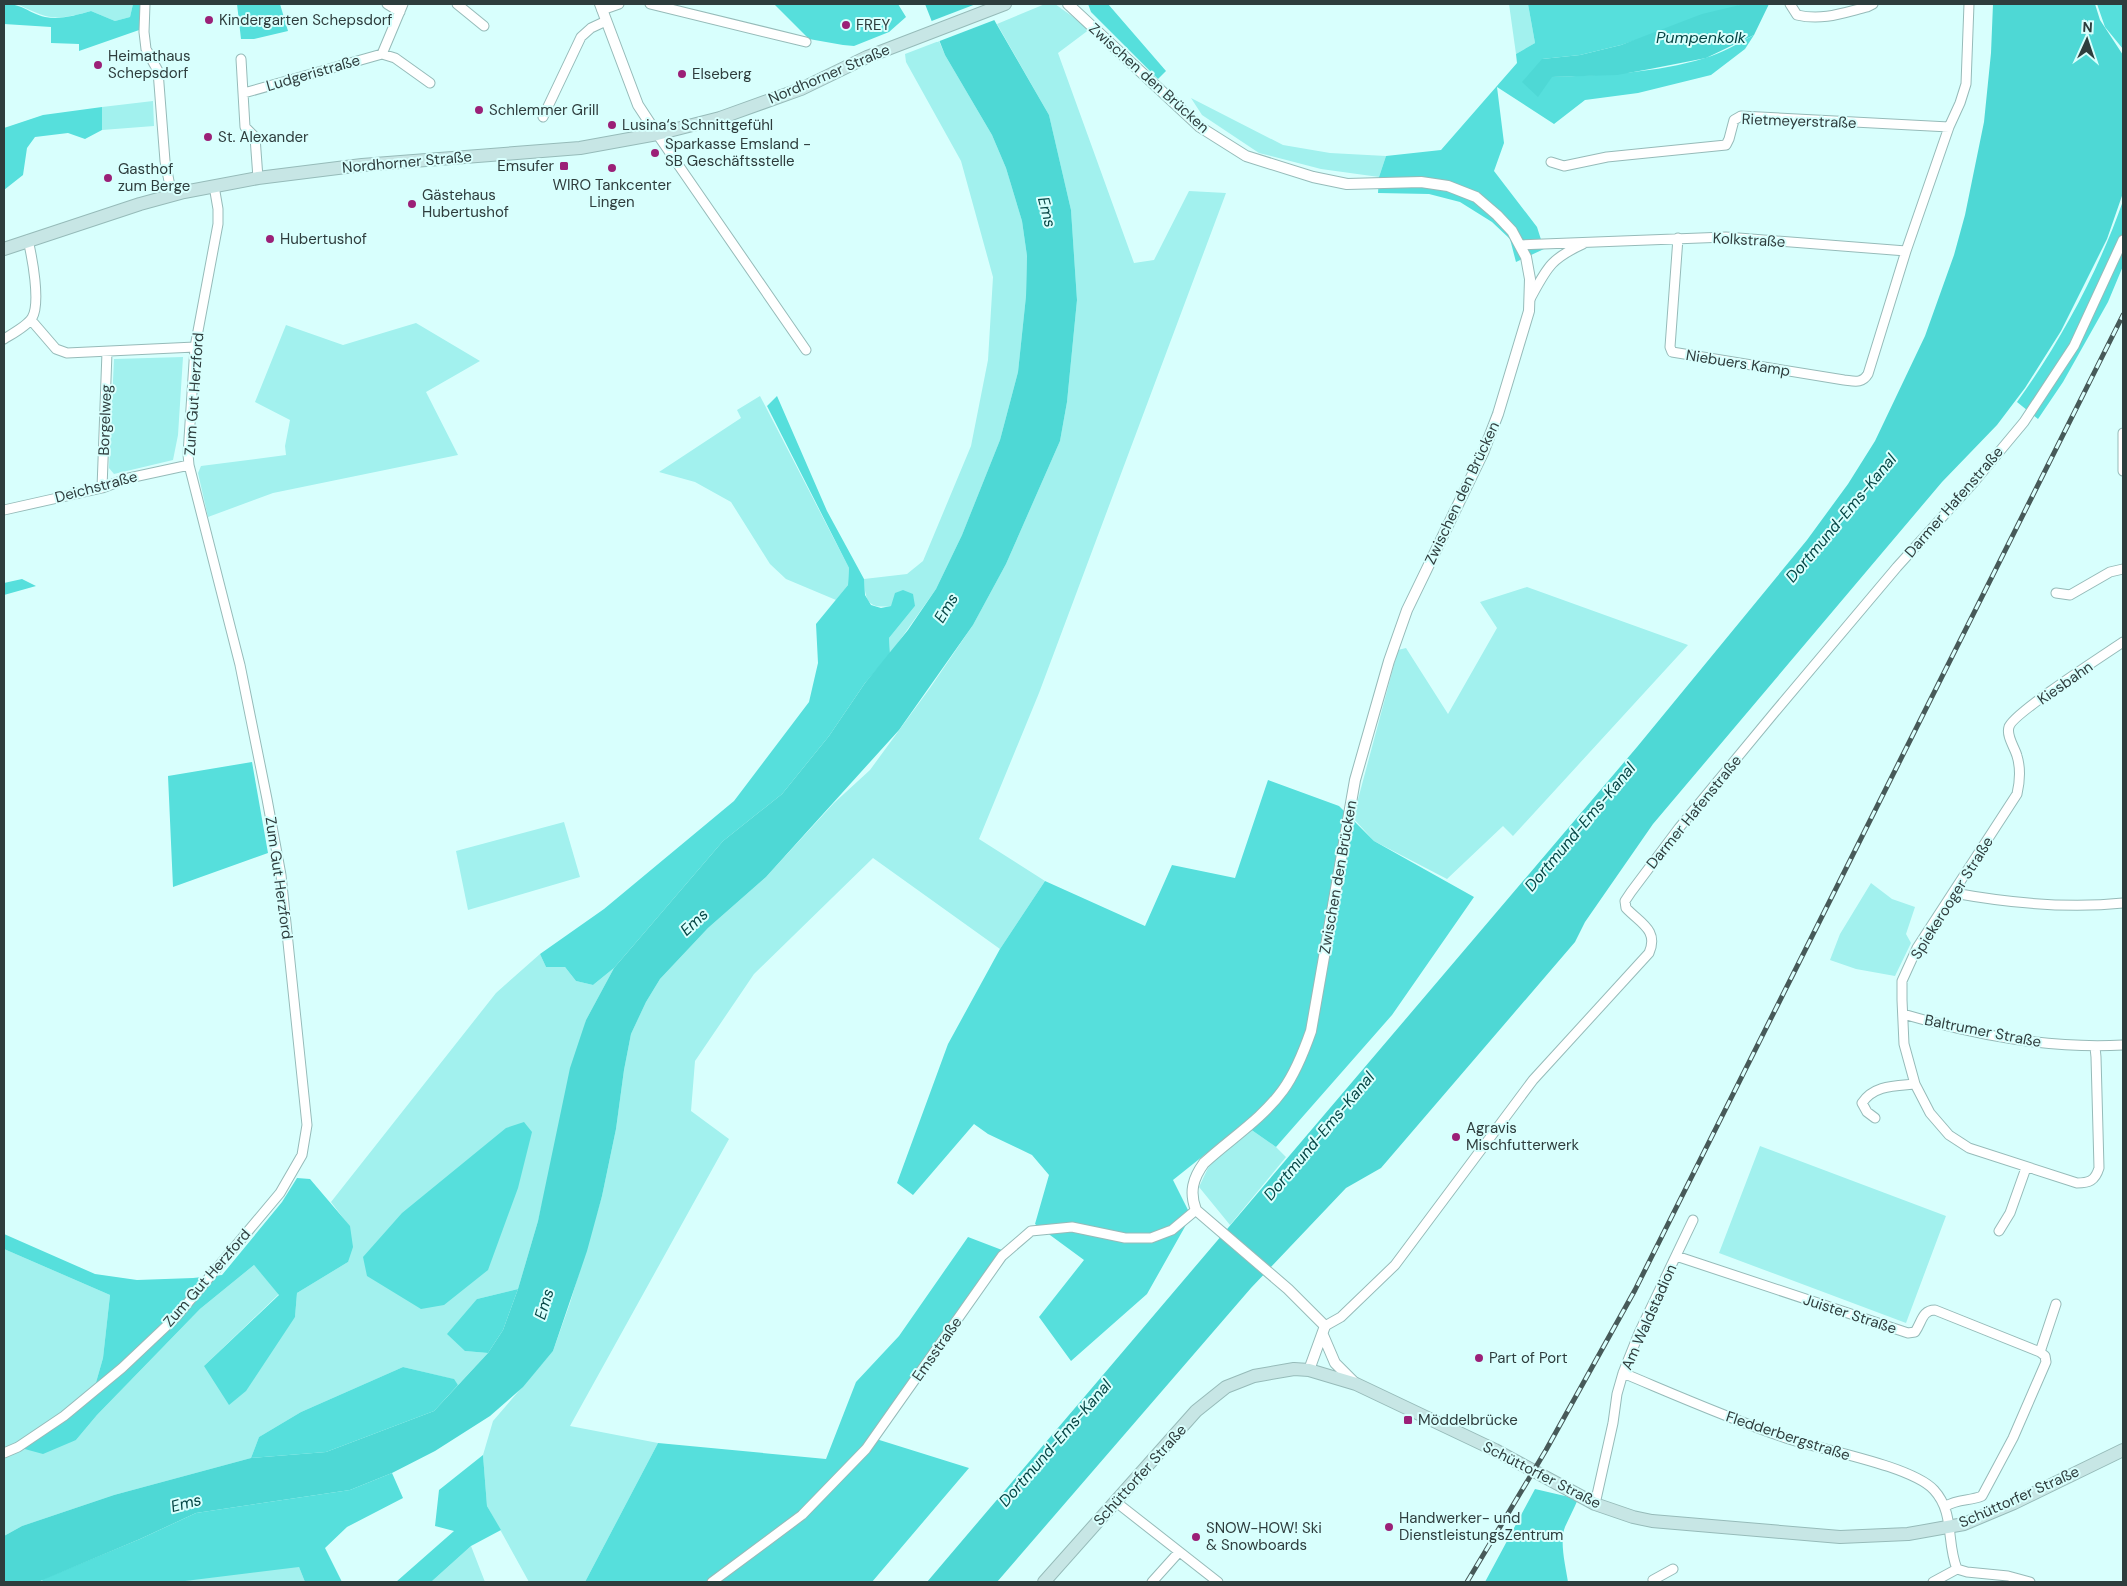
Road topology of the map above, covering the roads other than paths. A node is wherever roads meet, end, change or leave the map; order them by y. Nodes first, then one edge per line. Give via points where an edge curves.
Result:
1 (145, 4) edge
2 (387, 4) edge
3 (457, 4) edge
4 (619, 4) edge
5 (650, 4) edge
6 (1005, 4) edge
7 (1068, 4) edge
8 (1790, 4) edge
9 (1873, 4) edge
10 (1969, 4) edge
11 (601, 7) edge
12 (402, 8) edge
13 (606, 21) junction
14 (484, 26) dead end
15 (806, 42) dead end
16 (382, 54) junction
17 (241, 59) dead end
18 (430, 83) dead end
19 (244, 93) junction
20 (543, 118) dead end
21 (1949, 127) junction
22 (657, 134) junction
23 (1551, 162) dead end
24 (258, 178) junction
25 (214, 186) junction
26 (172, 196) junction
27 (1678, 238) junction
28 (28, 240) junction
29 (2123, 240) edge
30 (1591, 241) junction
31 (1520, 245) junction
32 (4, 249) edge
33 (1906, 251) junction
34 (1530, 300) junction
35 (31, 320) junction
36 (4, 339) edge
37 (195, 347) junction
38 (806, 350) dead end
39 (107, 352) junction
40 (2123, 433) edge
41 (189, 465) junction
42 (2123, 471) edge
43 (102, 488) junction
44 (4, 510) edge
45 (2123, 569) edge
46 (2056, 593) dead end
47 (2123, 642) edge
48 (2009, 726) joint
49 (1954, 893) junction
50 (2123, 903) edge
51 (1903, 1014) junction
52 (2123, 1045) edge
53 (2094, 1047) junction
54 (1915, 1084) junction
55 (1875, 1118) dead end
56 (2026, 1168) junction
57 (1196, 1210) junction
58 (1693, 1220) dead end
59 (1999, 1231) dead end
60 (1676, 1256) junction
61 (2056, 1304) dead end
62 (1324, 1330) junction
63 (2040, 1352) junction
64 (1310, 1370) junction
65 (1623, 1373) junction
66 (1356, 1384) junction
67 (2123, 1450) edge
68 (4, 1453) edge
69 (1116, 1502) junction
70 (1595, 1504) junction
71 (1946, 1506) junction
72 (1949, 1527) junction
73 (1179, 1552) junction
74 (1673, 1568) dead end
75 (1957, 1568) junction
76 (712, 1582) edge
77 (1044, 1582) edge
78 (1152, 1582) edge
79 (1218, 1582) edge
80 (1654, 1582) edge
81 (1933, 1582) edge
82 (2030, 1582) edge

1 - 26 street via 146,49 158,71 165,161
2 - 12 street
3 - 14 street
4 - 11 street
5 - 15 street
6 - 22 main road, Nordhorner Straße via 867,57 801,89 720,118
7 - 31 street, Zwischen den Brücken via 1200,127 1246,156 1313,178 1346,184 1421,182 1448,186 1476,196 1512,231
8 - 9 street via 1797,15 1825,18
10 - 21 street via 1966,84
11 - 13 street
12 - 16 street
13 - 20 street via 581,36
13 - 22 street via 638,105
16 - 18 street via 394,58
16 - 19 street, Ludgeristraße
17 - 19 street, Ludgeristraße
19 - 24 street, Ludgeristraße via 245,127 255,137
21 - 23 street, Rietmeyerstraße via 1740,116 1731,124 1726,144 1608,157 1564,166
21 - 33 street
22 - 24 main road, Nordhorner Straße via 580,148
22 - 38 street
24 - 25 main road, Nordhorner Straße
25 - 26 main road, Nordhorner Straße
25 - 37 street, Zum Gut Herzford via 218,224
26 - 28 main road, Nordhorner Straße
27 - 30 street, Kolkstraße
27 - 33 street, Kolkstraße via 1726,237
27 - 33 street, Niebuers Kamp via 1672,352 1859,382 1868,374
28 - 32 main road, Nordhorner Straße
28 - 35 street via 36,298
29 - 62 street, Darmer Hafenstraße via 2074,346 2024,422 1774,713 1679,828 1628,896 1626,908 1652,935 1649,953 1533,1080 1395,1265
30 - 31 street, Kolkstraße
30 - 34 street, Kolkstraße via 1562,253 1549,266
31 - 34 street, Zwischen den Brücken via 1530,279
34 - 57 street, Zwischen den Brücken via 1530,311 1483,453 1407,610 1389,661 1355,780 1311,1031 1287,1084 1269,1107 1204,1163 1196,1174 1192,1194
35 - 36 street
35 - 39 street via 56,349 67,353
37 - 39 street
37 - 41 street, Zum Gut Herzford
39 - 43 street, Borgelweg
40 - 42 street
41 - 43 street, Deichstraße via 129,478
41 - 68 street, Zum Gut Herzford via 240,666 281,875 307,1125 302,1155 280,1193 176,1318 64,1416
43 - 44 street, Deichstraße
45 - 46 street via 2110,572 2070,595
47 - 48 street, Kiesbahn via 2064,682
48 - 49 street, Spiekerooger Straße via 2008,734 2020,771 2017,794
49 - 50 street via 1992,900 2088,907
49 - 51 street, Spiekerooger Straße via 1916,948 1902,981
51 - 53 street, Baltrumer Straße via 2003,1038
51 - 54 street, Spiekerooger Straße via 1904,1044
52 - 53 street, Baltrumer Straße
53 - 56 street, Spiekerooger Straße via 2096,1176 2088,1183 2077,1183
54 - 55 street via 1885,1087 1868,1094 1862,1103
54 - 56 street, Spiekerooger Straße via 1930,1113 1949,1135 1969,1148
56 - 59 street via 2010,1213
57 - 62 street via 1288,1289
57 - 76 street, Emsstraße via 1172,1230 1151,1238 1125,1238 1072,1227 1031,1231 1002,1256 866,1449 802,1515
58 - 60 street, Am Waldstadion
60 - 63 street, Juister Straße via 1902,1331 1915,1332 1924,1313 1935,1310
60 - 65 street, Am Waldstadion
61 - 63 street
62 - 64 street
62 - 66 street via 1335,1363
63 - 71 street via 2046,1362 1982,1496 1954,1501
64 - 66 main road, Schüttorfer Straße
64 - 69 main road, Schüttorfer Straße via 1294,1369 1254,1376 1226,1387 1196,1411
65 - 70 street, Am Waldstadion
65 - 71 street, Fledderbergstraße via 1790,1439 1926,1482
66 - 70 main road, Schüttorfer Straße via 1495,1450
67 - 72 main road, Schüttorfer Straße via 2014,1503
69 - 73 street
69 - 77 main road, Schüttorfer Straße
70 - 72 main road, Schüttorfer Straße via 1652,1521 1840,1537 1908,1534
71 - 72 street
72 - 75 street
73 - 78 street
73 - 79 street
74 - 80 street via 1652,1580
75 - 81 street
75 - 82 street

